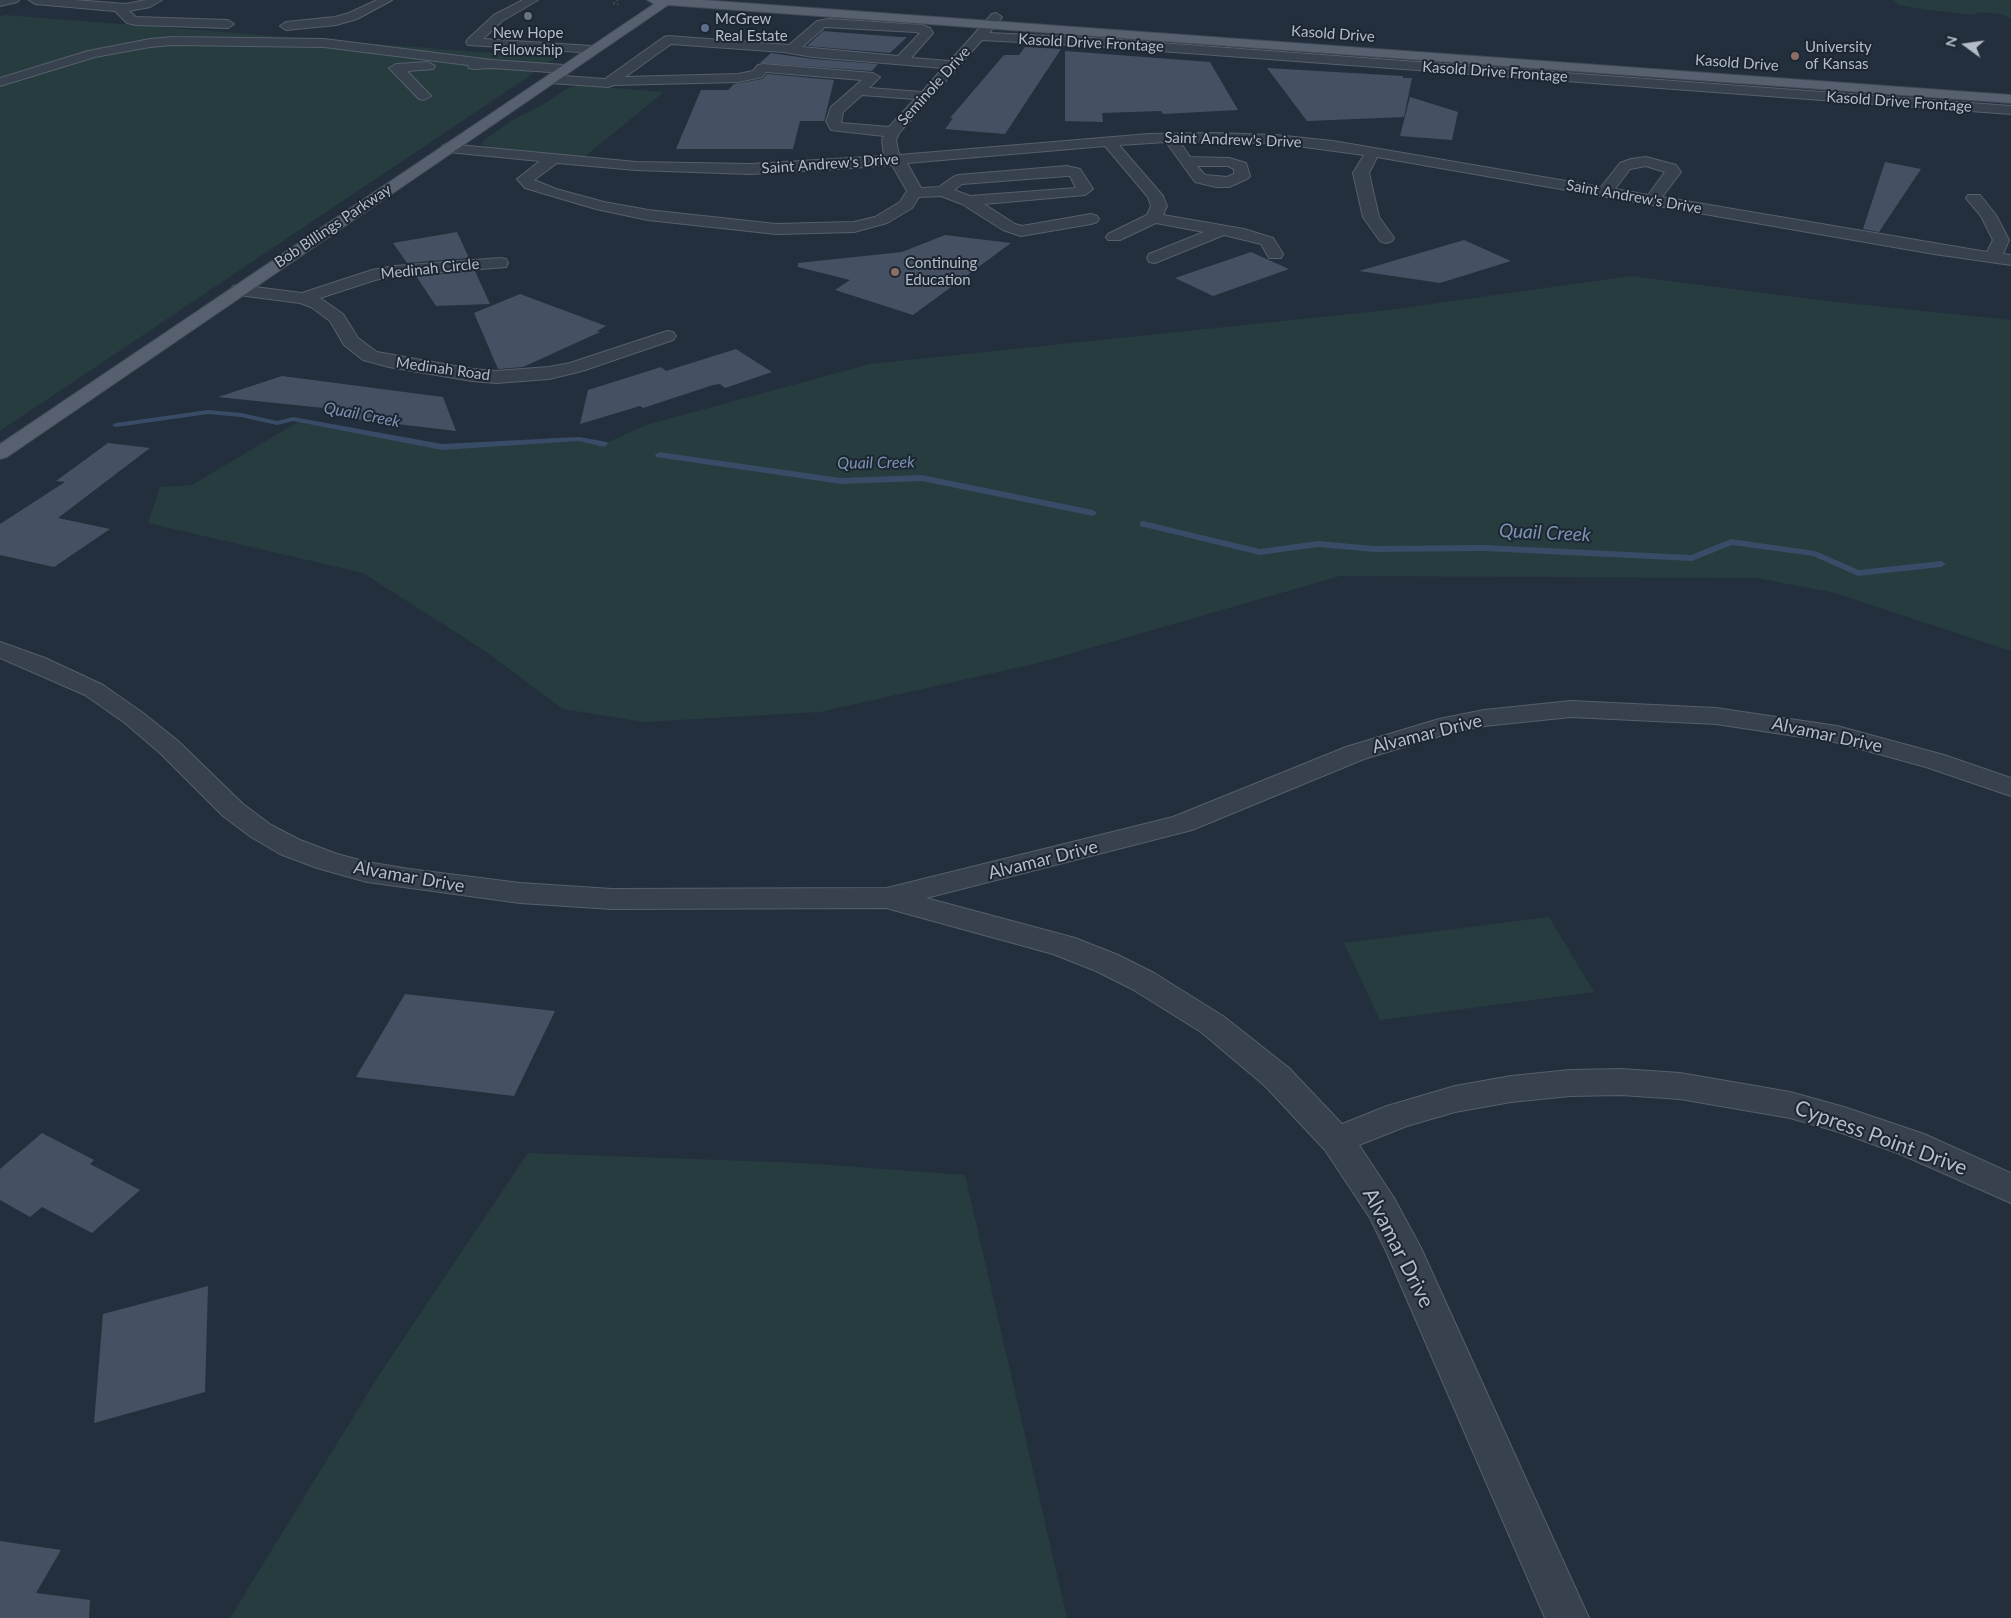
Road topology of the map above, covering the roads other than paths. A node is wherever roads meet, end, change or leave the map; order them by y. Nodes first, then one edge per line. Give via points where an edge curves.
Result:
1 (13, 0) edge
2 (35, 0) edge
3 (156, 0) edge
4 (386, 0) edge
5 (532, 0) edge
6 (662, 0) edge
7 (772, 0) edge
8 (0, 2) edge
9 (126, 8) junction
10 (993, 21) junction
11 (241, 25) dead end
12 (490, 25) junction
13 (273, 26) dead end
14 (508, 27) dead end
15 (537, 35) dead end
16 (925, 36) junction
17 (941, 37) dead end
18 (957, 38) dead end
19 (977, 38) junction
20 (520, 45) junction
21 (756, 46) junction
22 (592, 50) junction
23 (791, 50) junction
24 (401, 52) junction
25 (649, 54) junction
26 (669, 55) dead end
27 (744, 56) dead end
28 (900, 61) junction
29 (492, 64) junction
30 (953, 65) junction
31 (396, 68) junction
32 (564, 69) junction
33 (550, 79) junction
34 (612, 81) junction
35 (0, 82) edge
36 (2011, 90) edge
37 (859, 91) junction
38 (424, 96) dead end
39 (925, 96) junction
40 (2011, 100) edge
41 (2011, 110) edge
42 (893, 132) junction
43 (1170, 137) junction
44 (1108, 141) junction
45 (448, 148) junction
46 (1373, 152) junction
47 (554, 158) junction
48 (894, 160) junction
49 (1186, 161) dead end
50 (943, 191) junction
51 (1605, 192) junction
52 (914, 193) junction
53 (1974, 198) dead end
54 (1652, 200) junction
55 (968, 201) junction
56 (1154, 218) junction
57 (1091, 219) dead end
58 (1223, 230) junction
59 (1114, 237) dead end
60 (1386, 238) dead end
61 (1275, 254) dead end
62 (1155, 258) dead end
63 (1990, 258) junction
64 (2011, 260) edge
65 (500, 263) dead end
66 (239, 290) junction
67 (302, 298) junction
68 (667, 336) dead end
69 (0, 453) edge
70 (0, 649) edge
71 (2011, 788) edge
72 (886, 898) junction
73 (1337, 1140) junction
74 (2011, 1189) edge
75 (1567, 1618) edge

1 - 8 street
2 - 9 street
3 - 9 street
4 - 13 street via 336,21
5 - 12 street
6 - 10 main road, Kasold Drive
6 - 22 main road, Bob Billings Parkway
7 - 10 main road, Kasold Drive
9 - 11 street via 121,11 136,21
10 - 19 street, Seminole Drive
10 - 36 main road, Kasold Drive
10 - 40 main road, Kasold Drive
12 - 14 street
12 - 20 street via 472,42
15 - 20 street
16 - 17 street
16 - 23 street via 928,33 918,28 829,23 821,24
16 - 28 street
18 - 19 street, Kasold Drive Frontage
19 - 30 street, Seminole Drive
19 - 41 street, Kasold Drive Frontage via 1093,42
20 - 22 street
21 - 23 street
21 - 25 street via 668,40
21 - 27 street
22 - 32 main road, Bob Billings Parkway
23 - 28 street
24 - 29 street
24 - 31 street via 396,56
24 - 35 street via 324,43 164,42 93,54
25 - 26 street
25 - 34 street
28 - 30 street
29 - 31 street
29 - 32 street
30 - 39 street, Seminole Drive
31 - 38 street
32 - 33 main road, Bob Billings Parkway
33 - 34 street
33 - 45 main road, Bob Billings Parkway
34 - 37 street via 738,78 757,74 763,68 873,77
37 - 39 street
37 - 42 street via 836,110 833,121 836,127
39 - 42 street, Seminole Drive
42 - 48 street, Seminole Drive via 888,147
43 - 44 street, Saint Andrew's Drive
43 - 46 street, Saint Andrew's Drive via 1275,139
43 - 49 street
44 - 48 street, Saint Andrew's Drive
44 - 56 street via 1155,196 1159,206
45 - 47 street, Saint Andrew's Drive
45 - 66 main road, Bob Billings Parkway
46 - 51 street, Saint Andrew's Drive
46 - 60 street via 1361,173 1371,217
47 - 48 street, Saint Andrew's Drive via 710,169 788,168
47 - 52 street via 525,179 530,185 602,206 736,226 804,230 854,226 881,220 906,205
48 - 52 street via 903,168
50 - 52 street
50 - 55 street
50 - 55 street via 958,180 1067,171 1075,172 1085,189
51 - 54 street, Saint Andrew's Drive
51 - 54 street via 1625,166 1646,161 1671,168 1673,172
53 - 63 street via 1988,215 2001,240
54 - 63 street, Saint Andrew's Drive
55 - 57 street via 1021,231
56 - 58 street
56 - 59 street
58 - 61 street via 1267,241
58 - 62 street
63 - 64 street, Saint Andrew's Drive
65 - 67 street, Medinah Circle via 372,275
66 - 67 street, Medinah Road
66 - 69 main road, Bob Billings Parkway
67 - 68 street, Medinah Road via 316,303 337,318 351,341 370,356 472,375 496,377 549,373
70 - 72 street, Alvamar Drive via 94,690 169,747 233,810 261,831 327,861 409,880 520,893 612,899
71 - 72 street, Alvamar Drive via 1944,764 1837,734 1716,716 1571,709 1448,725 1355,753 1182,824
72 - 73 street, Alvamar Drive via 1064,946 1143,981 1212,1024 1277,1077
73 - 74 street, Cypress Point Drive via 1399,1115 1456,1099 1511,1089 1621,1082 1680,1086 1790,1105 1844,1120 1912,1144
73 - 75 street, Alvamar Drive via 1382,1208 1403,1248

